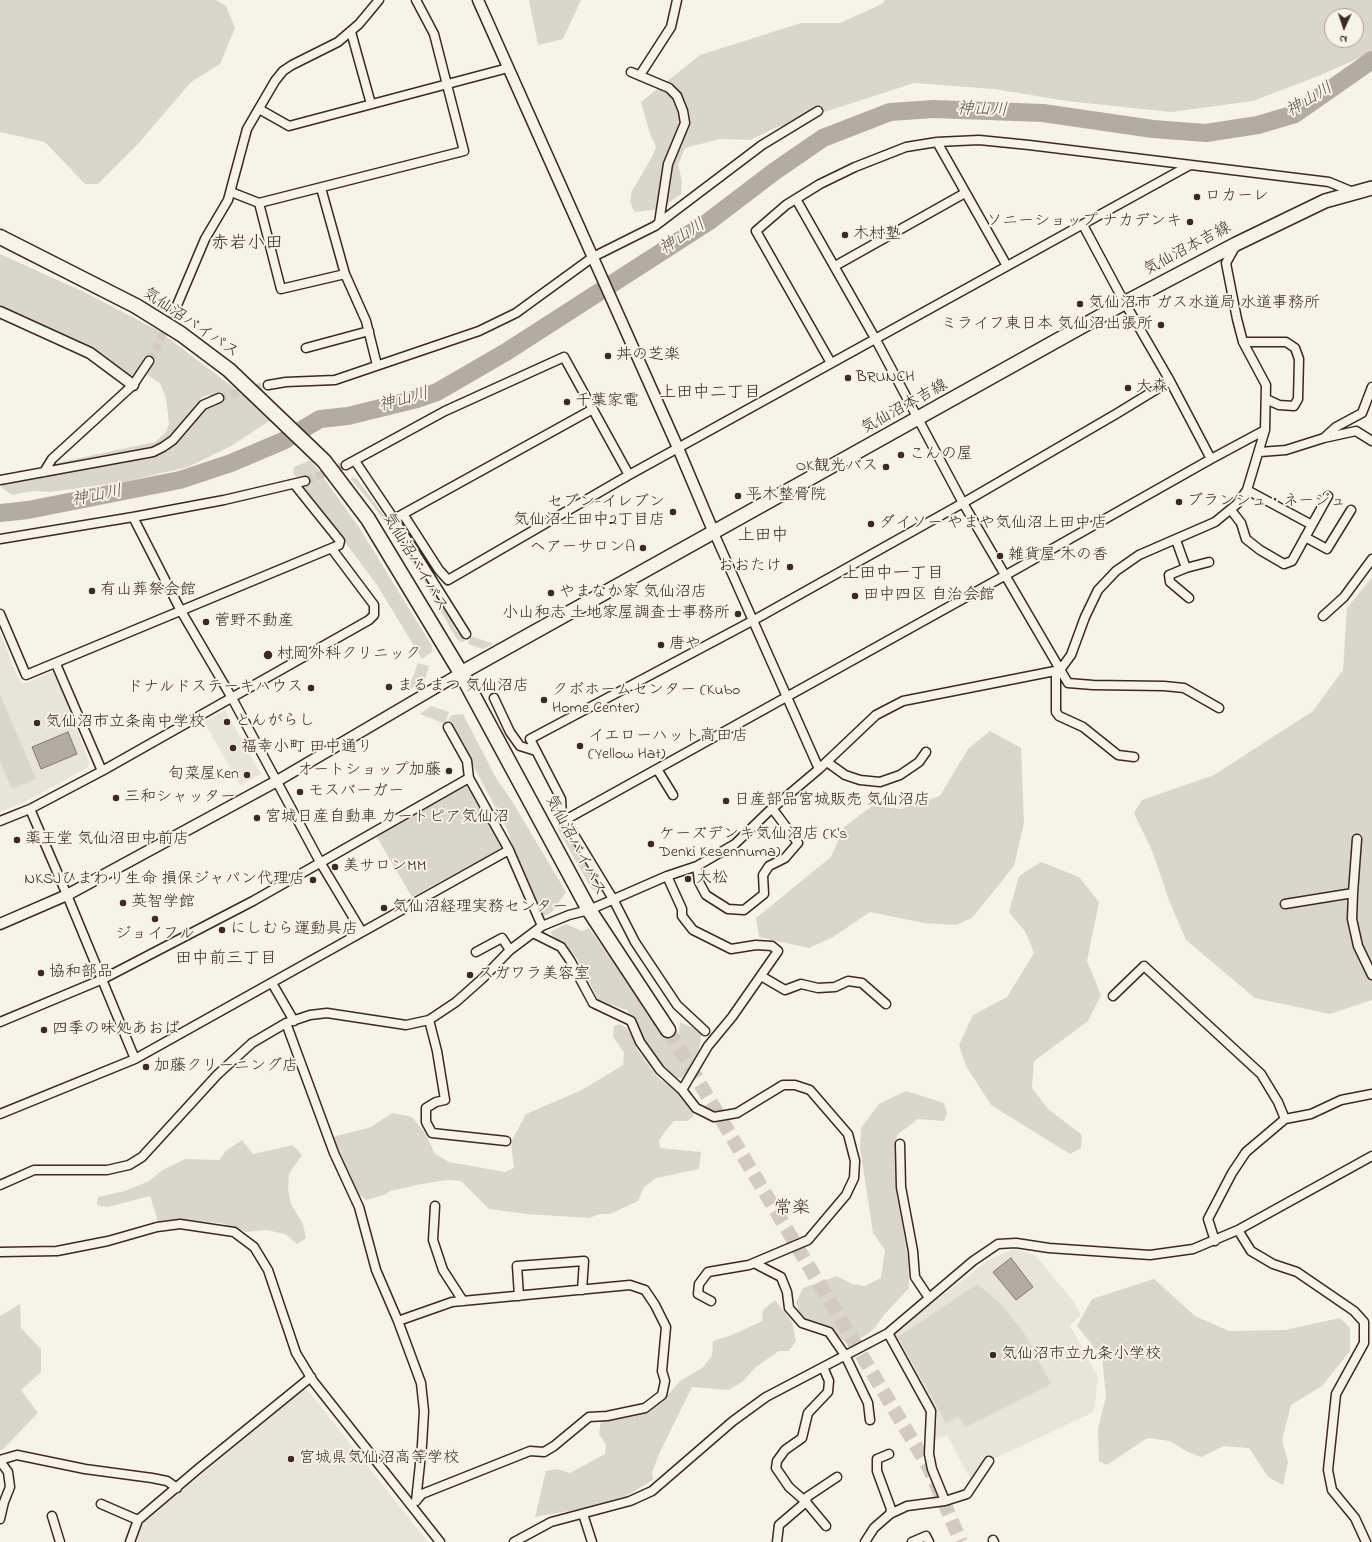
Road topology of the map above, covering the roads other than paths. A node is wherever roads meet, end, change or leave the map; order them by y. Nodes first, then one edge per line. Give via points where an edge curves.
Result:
1 (379, 0) edge
2 (416, 0) edge
3 (478, 0) edge
4 (677, 0) edge
5 (350, 32) junction
6 (508, 68) junction
7 (631, 72) dead end
8 (640, 75) junction
9 (447, 83) junction
10 (371, 104) junction
11 (258, 110) junction
12 (818, 111) dead end
13 (937, 142) junction
14 (1190, 165) junction
15 (321, 188) junction
16 (1372, 188) edge
17 (231, 192) junction
18 (965, 193) junction
19 (1354, 193) junction
20 (796, 199) junction
21 (259, 203) junction
22 (658, 223) junction
23 (1083, 225) junction
24 (0, 237) edge
25 (1236, 244) junction
26 (594, 259) junction
27 (835, 266) junction
28 (1006, 266) junction
29 (345, 274) junction
30 (1124, 303) junction
31 (175, 310) tunnel mouth
32 (0, 312) edge
33 (369, 331) junction
34 (876, 340) junction
35 (1243, 342) junction
36 (306, 348) dead end
37 (149, 361) tunnel mouth
38 (831, 363) junction
39 (377, 365) junction
40 (1170, 381) junction
41 (133, 385) junction
42 (268, 385) tunnel mouth
43 (1372, 387) edge
44 (219, 398) tunnel mouth
45 (1266, 399) junction
46 (593, 409) junction
47 (918, 420) junction
48 (1265, 430) junction
49 (1324, 438) junction
50 (1372, 441) edge
51 (678, 448) junction
52 (1260, 452) junction
53 (1211, 459) junction
54 (355, 461) junction
55 (346, 466) tunnel mouth
56 (44, 472) junction
57 (629, 475) junction
58 (0, 480) edge
59 (305, 481) tunnel mouth
60 (295, 485) junction
61 (1247, 490) junction
62 (1328, 496) dead end
63 (963, 503) junction
64 (1231, 510) junction
65 (1350, 510) dead end
66 (403, 514) junction
67 (133, 517) junction
68 (394, 519) junction
69 (1312, 525) junction
70 (714, 533) junction
71 (1305, 537) junction
72 (0, 539) edge
73 (1176, 540) junction
74 (332, 549) junction
75 (1372, 559) edge
76 (1209, 562) dead end
77 (1186, 568) junction
78 (1006, 575) junction
79 (1189, 598) dead end
80 (181, 611) junction
81 (0, 614) edge
82 (1323, 616) dead end
83 (754, 620) junction
84 (466, 634) dead end
85 (56, 664) junction
86 (1058, 670) junction
87 (461, 673) junction
88 (787, 697) junction
89 (232, 698) junction
90 (494, 698) dead end
91 (1219, 708) dead end
92 (448, 727) dead end
93 (536, 751) junction
94 (926, 752) dead end
95 (1134, 757) dead end
96 (827, 762) junction
97 (657, 769) junction
98 (819, 769) junction
99 (102, 771) junction
100 (469, 778) junction
101 (277, 781) junction
102 (673, 795) dead end
103 (772, 808) junction
104 (30, 809) junction
105 (565, 820) junction
106 (0, 821) edge
107 (1357, 839) dead end
108 (509, 850) junction
109 (320, 862) junction
110 (697, 866) junction
111 (667, 876) junction
112 (1354, 893) junction
113 (67, 895) junction
114 (613, 900) junction
115 (1285, 904) dead end
116 (589, 910) junction
117 (0, 924) edge
118 (542, 926) junction
119 (362, 932) junction
120 (533, 933) junction
121 (510, 950) junction
122 (476, 952) dead end
123 (1372, 975) edge
124 (761, 976) junction
125 (102, 979) junction
126 (272, 983) junction
127 (1113, 996) dead end
128 (886, 1004) dead end
129 (429, 1020) junction
130 (0, 1022) edge
131 (290, 1022) junction
132 (668, 1030) tunnel mouth
133 (705, 1031) dead end
134 (135, 1059) junction
135 (682, 1090) junction
136 (1372, 1094) edge
137 (0, 1114) edge
138 (1285, 1119) junction
139 (506, 1141) dead end
140 (900, 1144) dead end
141 (1372, 1156) edge
142 (0, 1185) edge
143 (435, 1206) dead end
144 (1238, 1230) junction
145 (1215, 1241) junction
146 (0, 1252) edge
147 (754, 1263) junction
148 (582, 1290) junction
149 (519, 1296) junction
150 (929, 1298) junction
151 (463, 1301) junction
152 (711, 1301) dead end
153 (398, 1320) junction
154 (888, 1333) junction
155 (845, 1355) junction
156 (823, 1367) junction
157 (311, 1377) junction
158 (870, 1420) dead end
159 (889, 1454) dead end
160 (0, 1460) edge
161 (989, 1461) dead end
162 (836, 1477) dead end
163 (177, 1488) junction
164 (945, 1501) junction
165 (806, 1502) junction
166 (101, 1504) dead end
167 (415, 1505) junction
168 (583, 1514) junction
169 (890, 1514) junction
170 (52, 1516) dead end
171 (0, 1519) edge
172 (138, 1520) junction
173 (826, 1526) dead end
174 (60, 1542) edge
175 (130, 1542) edge
176 (440, 1542) edge
177 (514, 1542) edge
178 (592, 1542) edge
179 (777, 1542) edge
180 (865, 1542) edge
181 (912, 1542) edge
182 (929, 1542) edge
183 (1366, 1542) edge

1 - 5 street
2 - 9 street via 434,34
3 - 6 street
4 - 8 street via 671,27
5 - 10 street
5 - 11 street via 325,50 283,71
6 - 9 street
6 - 26 street
7 - 8 street
8 - 22 street via 669,88 677,96 685,123 668,164
9 - 10 street
9 - 15 street via 464,151
10 - 11 street via 289,126
11 - 17 street via 243,139
12 - 22 street via 762,145
13 - 14 street via 979,140
13 - 18 street
13 - 20 street via 906,147 855,167
14 - 19 street via 1329,182
14 - 23 street
15 - 21 street
15 - 29 street
16 - 19 main road, 気仙沼本吉線
17 - 21 street
17 - 31 street via 205,239
18 - 27 street
18 - 28 street
19 - 25 main road, 気仙沼本吉線 via 1325,201
20 - 27 street
20 - 38 street via 756,231
21 - 29 street via 281,289
22 - 26 street
23 - 28 street
23 - 30 street
24 - 87 highway, 気仙沼バイパス via 130,302 181,334 229,370 324,461 368,519
25 - 30 main road, 気仙沼本吉線
25 - 35 street via 1226,263
26 - 39 street via 575,268 538,299 516,313 479,331
26 - 51 street
27 - 34 street
28 - 34 street
29 - 33 street
30 - 40 street
30 - 47 main road, 気仙沼本吉線
32 - 41 street via 90,353
33 - 36 street
33 - 39 street
34 - 38 street
34 - 47 street
35 - 45 street via 1266,385
35 - 45 street via 1286,342 1295,348 1299,359 1298,399 1294,406 1279,405
37 - 41 street
38 - 51 street
39 - 42 street via 334,380
40 - 53 street
40 - 63 street
41 - 56 street via 52,459
43 - 49 street via 1362,413 1336,427
44 - 56 street via 198,409 174,440 163,447 137,456
45 - 48 street
46 - 54 street via 564,357 445,411
46 - 57 street
46 - 66 street
47 - 63 street
47 - 70 main road, 気仙沼本吉線
48 - 52 street
48 - 53 street
49 - 50 street via 1356,431
49 - 52 street via 1286,450
51 - 57 street
51 - 70 street
52 - 61 street
53 - 78 street
54 - 55 street
54 - 68 street
56 - 58 street
57 - 66 street via 448,580
59 - 60 street
60 - 67 street
60 - 74 street via 340,541 339,545
61 - 64 street
61 - 69 street
62 - 69 street
63 - 78 street
63 - 83 street
64 - 71 street via 1241,523 1246,539 1284,564 1292,561
64 - 73 street via 1215,522
65 - 71 street via 1327,549
66 - 68 street
67 - 72 street
67 - 80 street
68 - 84 street
69 - 71 street
70 - 83 street
70 - 87 main road, 気仙沼本吉線
73 - 77 street
73 - 86 street via 1139,555 1116,571 1098,590 1071,654
74 - 80 street
74 - 89 street via 374,605 374,615
75 - 82 street via 1344,597
76 - 77 street
77 - 79 street via 1169,575 1170,582
78 - 86 street
78 - 88 street
80 - 85 street
80 - 89 street
81 - 85 street via 26,675
83 - 88 street
83 - 93 street via 530,739
85 - 99 street
86 - 91 street via 1068,683 1184,688
86 - 95 street via 1056,712 1059,716 1083,727 1118,755
86 - 96 street via 903,701 876,715
87 - 101 street
87 - 116 highway, 気仙沼バイパス
88 - 97 street
88 - 98 street
89 - 99 street
89 - 101 street
90 - 93 street via 510,732 520,746
92 - 100 street via 467,761
93 - 105 street via 561,799 562,815
94 - 96 street via 919,762 900,775 880,782 860,780 846,775
96 - 98 street
97 - 102 street
97 - 105 street
98 - 103 street
99 - 104 street
100 - 108 street
100 - 109 street
101 - 109 street
101 - 113 street
103 - 110 street via 735,844
103 - 110 street via 798,843 785,858 769,866 763,875 764,894 744,910 728,909 706,895 699,882
104 - 106 street
104 - 113 street
105 - 114 street
107 - 112 street
108 - 118 street
108 - 119 street
109 - 119 street
109 - 125 street via 253,901
110 - 111 street
111 - 114 street
111 - 124 street via 682,910 682,916 693,930 731,949 756,945 772,946 778,951
112 - 115 street
112 - 123 street via 1352,919 1358,946
113 - 117 street
113 - 125 street
114 - 116 street
114 - 133 street via 635,942 665,988 677,1004
116 - 118 street
116 - 132 highway, 気仙沼バイパス
118 - 120 street
119 - 126 street
120 - 121 street
120 - 135 street via 561,947 593,1003 631,1021 640,1042 660,1070
121 - 122 street via 502,938
121 - 129 street via 456,1002
124 - 128 street via 786,990 801,984 818,988 835,987 848,981 862,983
124 - 135 street via 708,1046
125 - 130 street
125 - 134 street
126 - 131 street
126 - 134 street
127 - 138 street via 1144,966 1261,1074
129 - 131 street via 406,1024 327,1013 310,1015
129 - 139 street via 445,1100 426,1108 426,1122 432,1133
131 - 142 street via 252,1043 218,1075 142,1157 129,1165 107,1170 34,1170
131 - 153 street via 334,1153 359,1207 376,1270
134 - 137 street
135 - 147 street via 696,1108 714,1117 737,1113 783,1085 795,1085 810,1090 848,1134 855,1161 854,1178 846,1195 808,1240
136 - 138 street via 1341,1100 1311,1114
138 - 145 street via 1246,1152 1232,1173 1208,1219
140 - 150 street via 901,1187 916,1277
141 - 144 street
143 - 151 street via 433,1240 443,1270
144 - 145 street
144 - 183 street via 1251,1251 1273,1264 1297,1272 1354,1311 1364,1322 1364,1342 1336,1394 1328,1470 1332,1490 1354,1518
145 - 150 street via 1193,1249 1150,1254 1049,1248 1016,1243 998,1244 973,1261
146 - 157 street via 57,1251 108,1241 157,1227 180,1224 234,1232 254,1247 268,1270 296,1354
147 - 152 street via 708,1272 698,1284 698,1294
147 - 155 street via 781,1278 787,1292 789,1308 802,1323 829,1332
148 - 149 street
148 - 149 street via 584,1261 517,1266
148 - 167 street via 630,1285 645,1290 666,1327 662,1371 665,1381 662,1394 645,1408 589,1417 544,1452 530,1451 422,1494
149 - 151 street
150 - 154 street
151 - 153 street via 452,1302
153 - 167 street via 421,1383 422,1445
154 - 155 street
154 - 164 street via 931,1411 929,1454
155 - 156 street
155 - 158 street via 868,1403
156 - 165 street via 829,1381 828,1392 808,1413 802,1438 785,1450 777,1461 776,1468 789,1487
156 - 168 street via 766,1397 733,1421 652,1491 630,1501
157 - 163 street
157 - 167 street
159 - 169 street via 877,1459 877,1470 891,1509
160 - 163 street via 17,1455 85,1470 167,1481
160 - 171 street via 8,1472 10,1487
161 - 164 street via 967,1494
162 - 165 street via 807,1497
163 - 172 street
164 - 169 street via 907,1506
165 - 173 street
165 - 179 street via 779,1525
166 - 172 street
167 - 176 street
168 - 177 street via 551,1522
168 - 178 street
169 - 180 street via 874,1528
170 - 174 street
172 - 175 street
181 - 182 street via 926,1536

